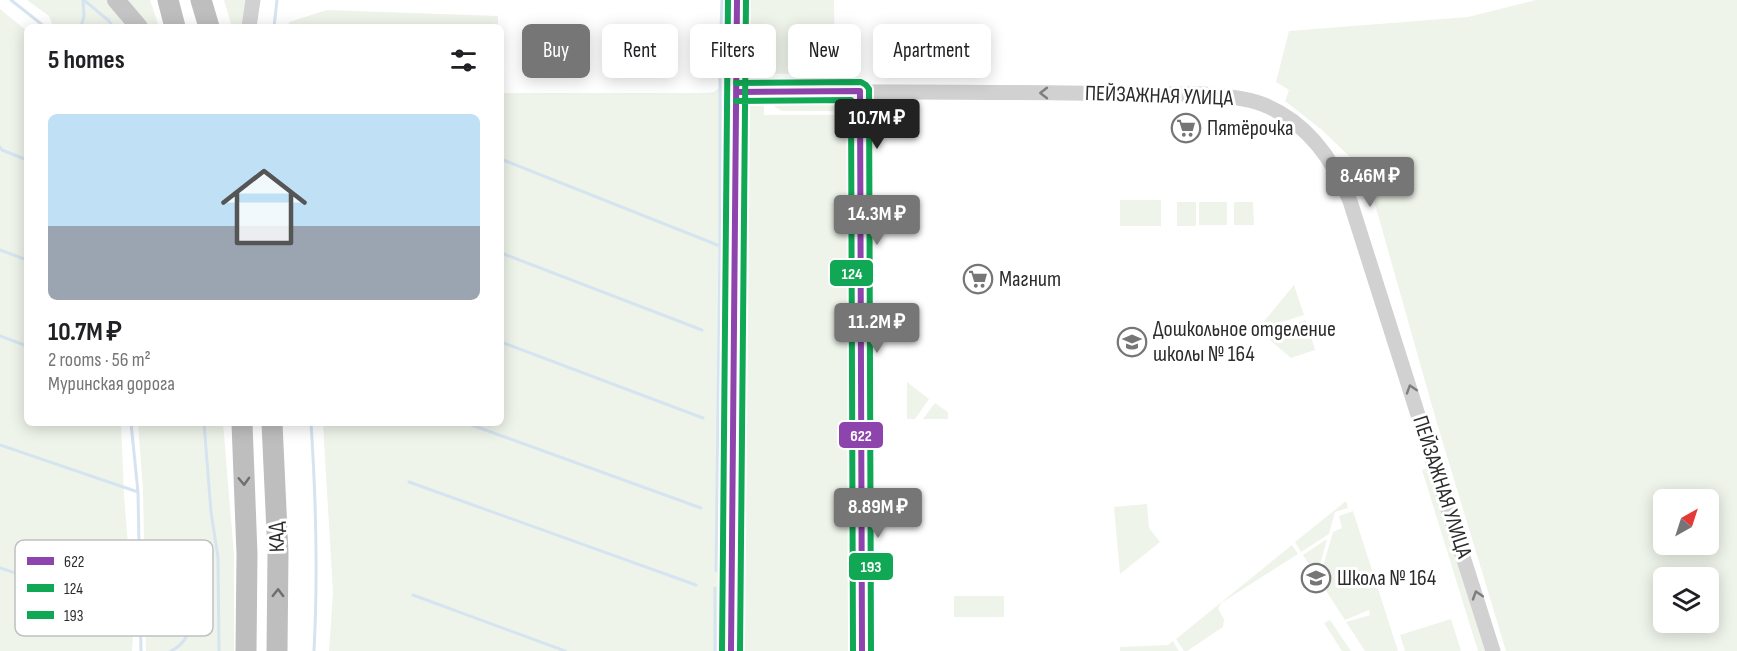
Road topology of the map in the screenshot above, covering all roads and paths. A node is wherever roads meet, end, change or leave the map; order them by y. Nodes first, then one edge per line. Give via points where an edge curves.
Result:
1 (116, 0) edge
2 (168, 0) edge
3 (201, 0) edge
4 (253, 0) edge
5 (737, 0) edge
6 (136, 24) edge
7 (174, 24) edge
8 (208, 24) edge
9 (249, 24) edge
10 (860, 91) junction
11 (736, 92) junction
12 (242, 426) edge
13 (272, 426) edge
14 (246, 651) edge
15 (277, 651) edge
16 (731, 651) edge
17 (862, 651) edge
18 (1493, 651) edge

1 - 6 main road
2 - 7 highway
3 - 8 highway
4 - 9 street
5 - 11 street
10 - 11 street, ПЕЙЗАЖНАЯ УЛИЦА
10 - 17 street
18 -> 10 street, ПЕЙЗАЖНАЯ УЛИЦА via 1350,201 1330,159 1296,123 1262,104 1202,94
11 - 16 street
12 -> 14 highway, КАД
15 -> 13 highway, КАД via 278,554

